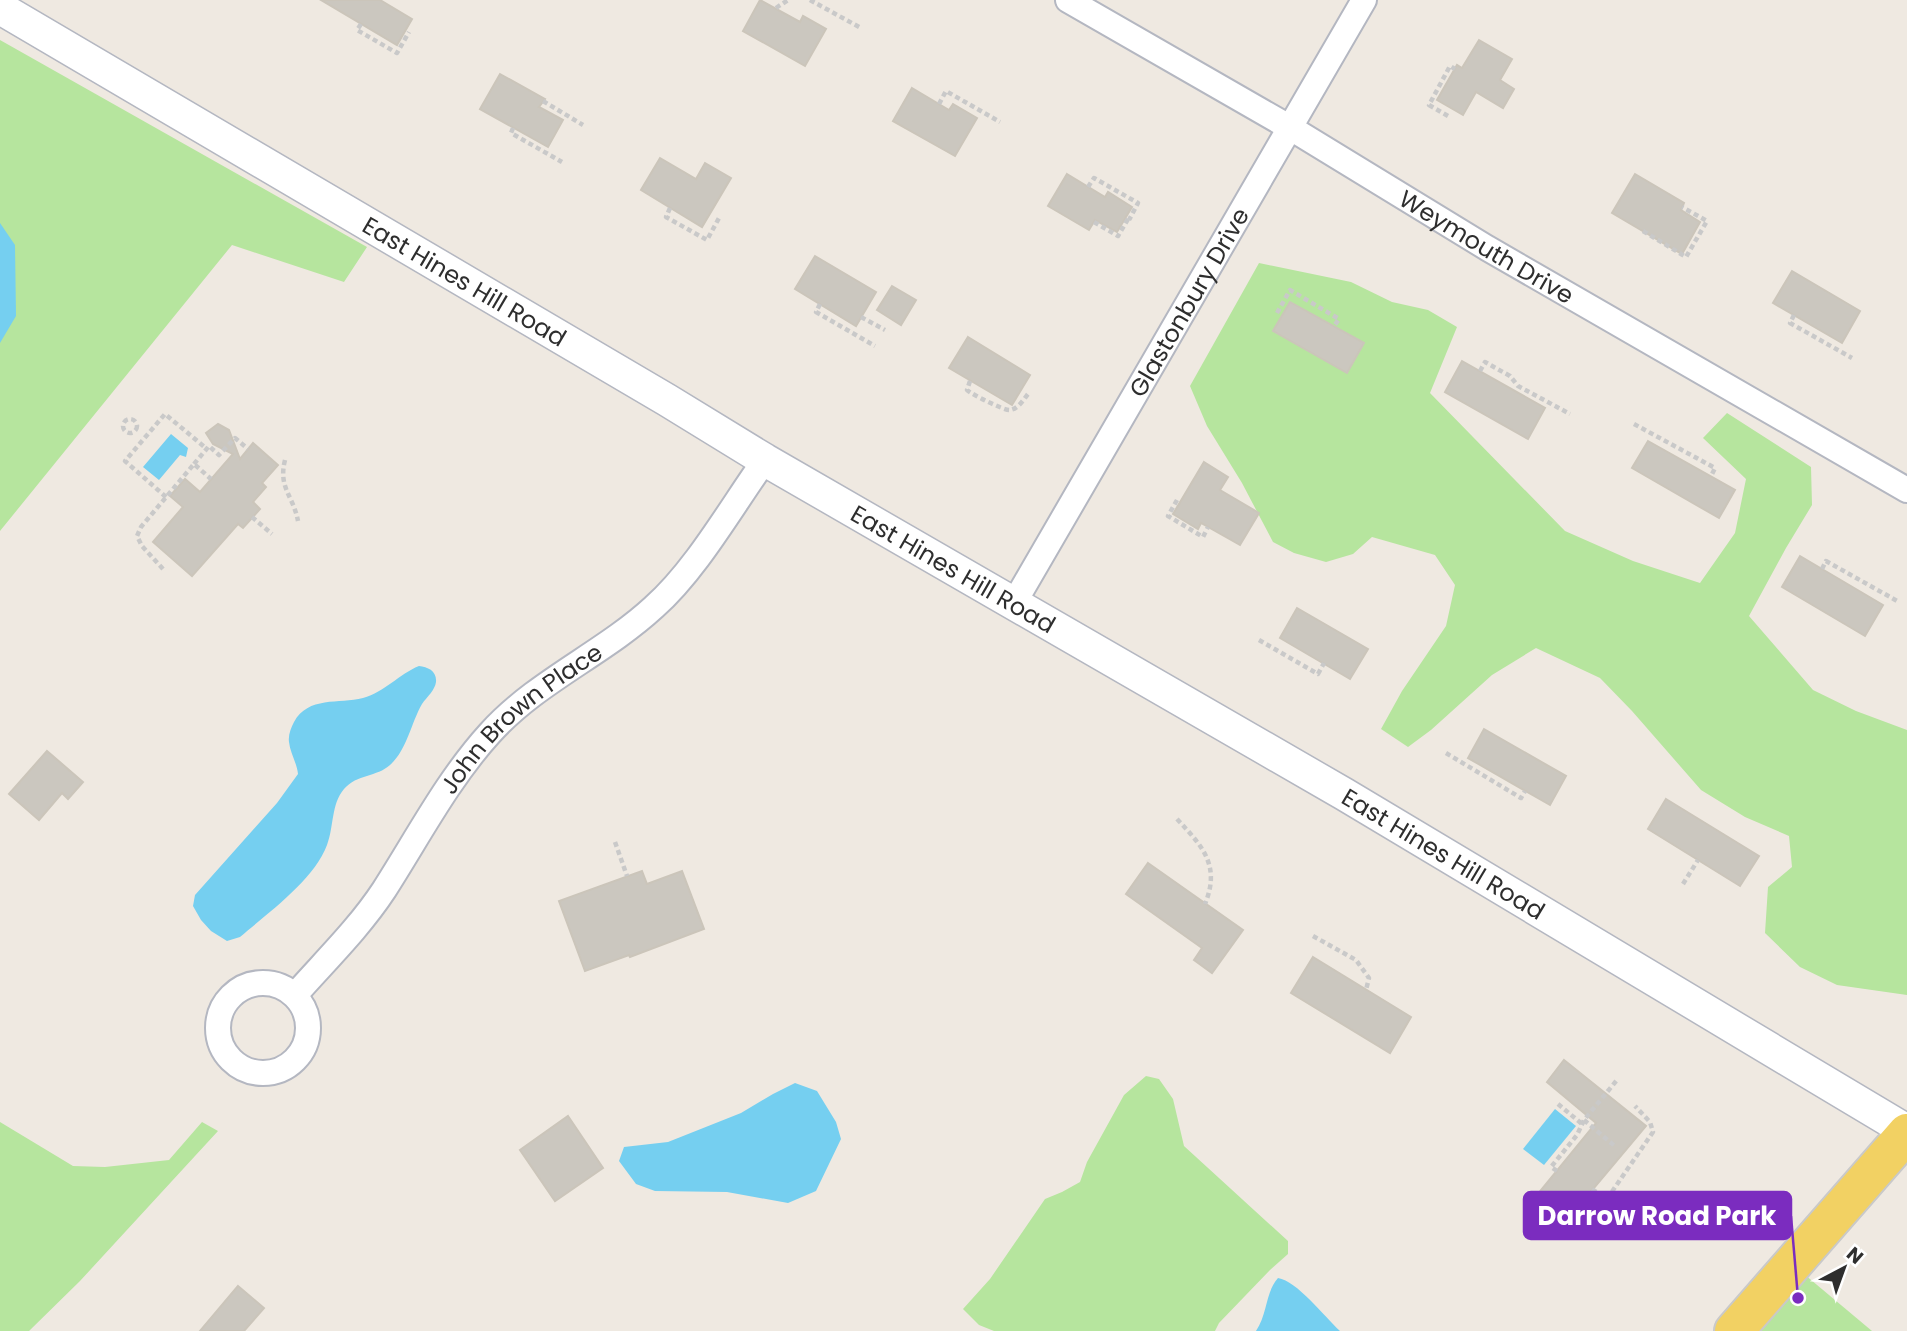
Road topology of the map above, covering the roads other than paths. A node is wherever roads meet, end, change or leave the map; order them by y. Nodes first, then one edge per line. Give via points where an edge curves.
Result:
1 (1068, 0) edge
2 (1364, 0) edge
3 (0, 8) edge
4 (1289, 127) junction
5 (765, 460) junction
6 (1907, 490) edge
7 (1014, 603) junction
8 (295, 995) dead end
9 (1907, 1132) edge
10 (1734, 1331) edge

1 - 4 street, Weymouth Drive
2 - 4 street, Glastonbury Drive
3 - 5 street, East Hines Hill Road
4 - 6 street, Weymouth Drive via 1486,248
4 - 7 street, Glastonbury Drive
5 - 7 street, East Hines Hill Road
5 - 8 street, John Brown Place via 682,578 654,607 546,685 491,732 458,772 382,893
7 - 9 street, East Hines Hill Road
9 - 10 main road

